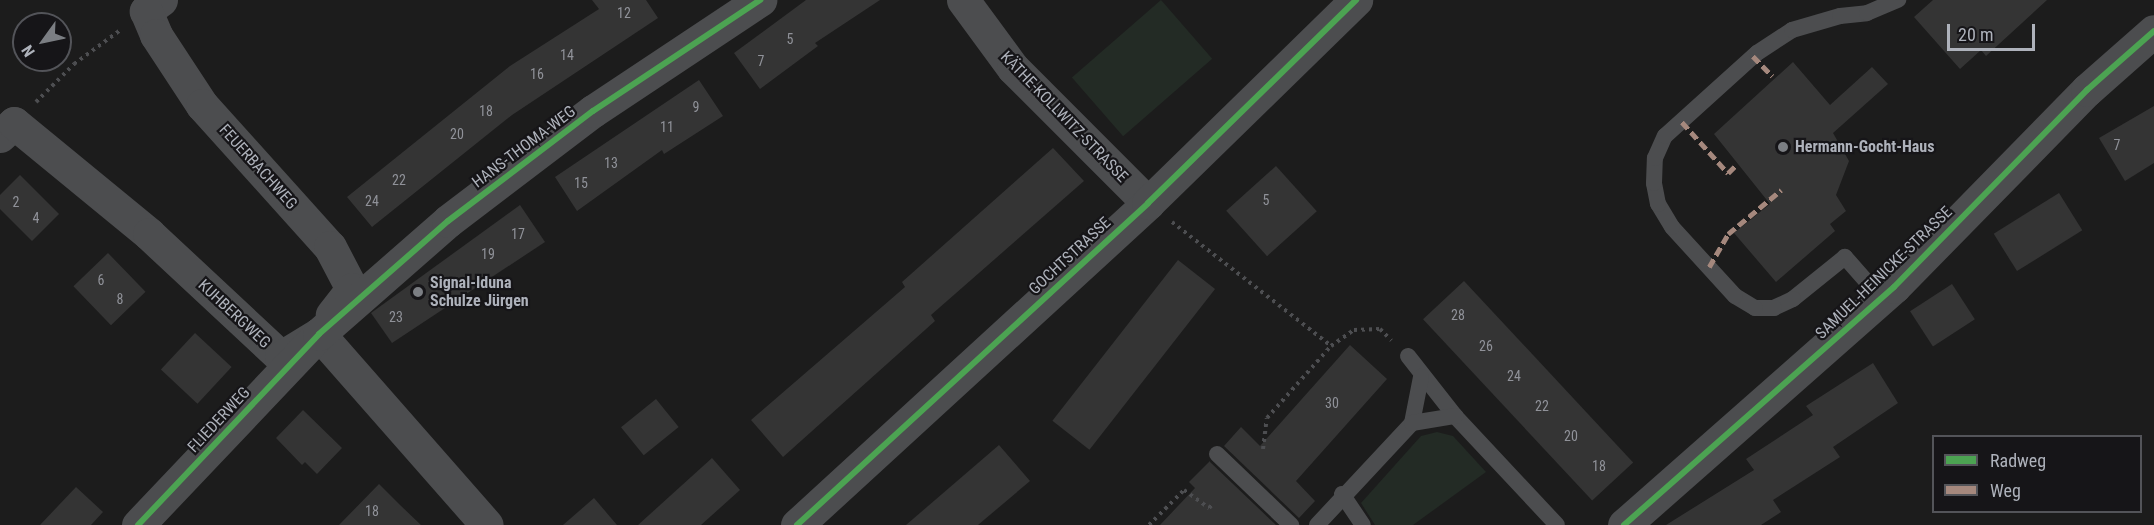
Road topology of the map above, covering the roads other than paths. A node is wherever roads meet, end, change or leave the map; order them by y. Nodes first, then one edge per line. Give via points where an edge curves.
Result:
1 (760, 0) edge
2 (963, 0) edge
3 (1356, 0) edge
4 (1898, 0) edge
5 (154, 5) edge
6 (2154, 31) edge
7 (7, 130) edge
8 (1148, 203) junction
9 (1881, 298) junction
10 (319, 334) junction
11 (1408, 356) road end
12 (1421, 377) junction
13 (1455, 416) junction
14 (1412, 423) junction
15 (1217, 454) dead end
16 (1342, 494) junction
17 (138, 525) edge
18 (487, 525) edge
19 (797, 525) edge
20 (1291, 525) edge
21 (1317, 525) edge
22 (1363, 525) edge
23 (1557, 525) edge
24 (1624, 525) edge

1 - 10 street, HANS-THOMA-WEG via 584,118 448,221
2 - 8 street, KÄTHE-KOLLWITZ-STRASSE via 1013,68
3 - 8 street, GOCHTSTRASSE
4 - 9 lane via 1867,13 1840,16 1792,30 1757,52 1665,136 1655,158 1658,204 1672,227 1735,296 1755,308 1774,308 1793,299 1845,257
5 - 10 street, FEUERBACHWEG via 156,35 202,105 330,247 352,289
6 - 9 street, SAMUEL-HEINICKE-STRASSE via 2087,90
7 - 10 street, KUHBERGWEG via 149,234 281,357
8 - 19 street, GOCHTSTRASSE
9 - 24 street, SAMUEL-HEINICKE-STRASSE
10 - 17 street, FLIEDERWEG
10 - 18 street
11 - 12 lane
12 - 13 lane
12 - 14 lane
13 - 14 lane
13 - 23 lane
14 - 16 lane
15 - 20 lane
16 - 21 lane
16 - 22 lane

